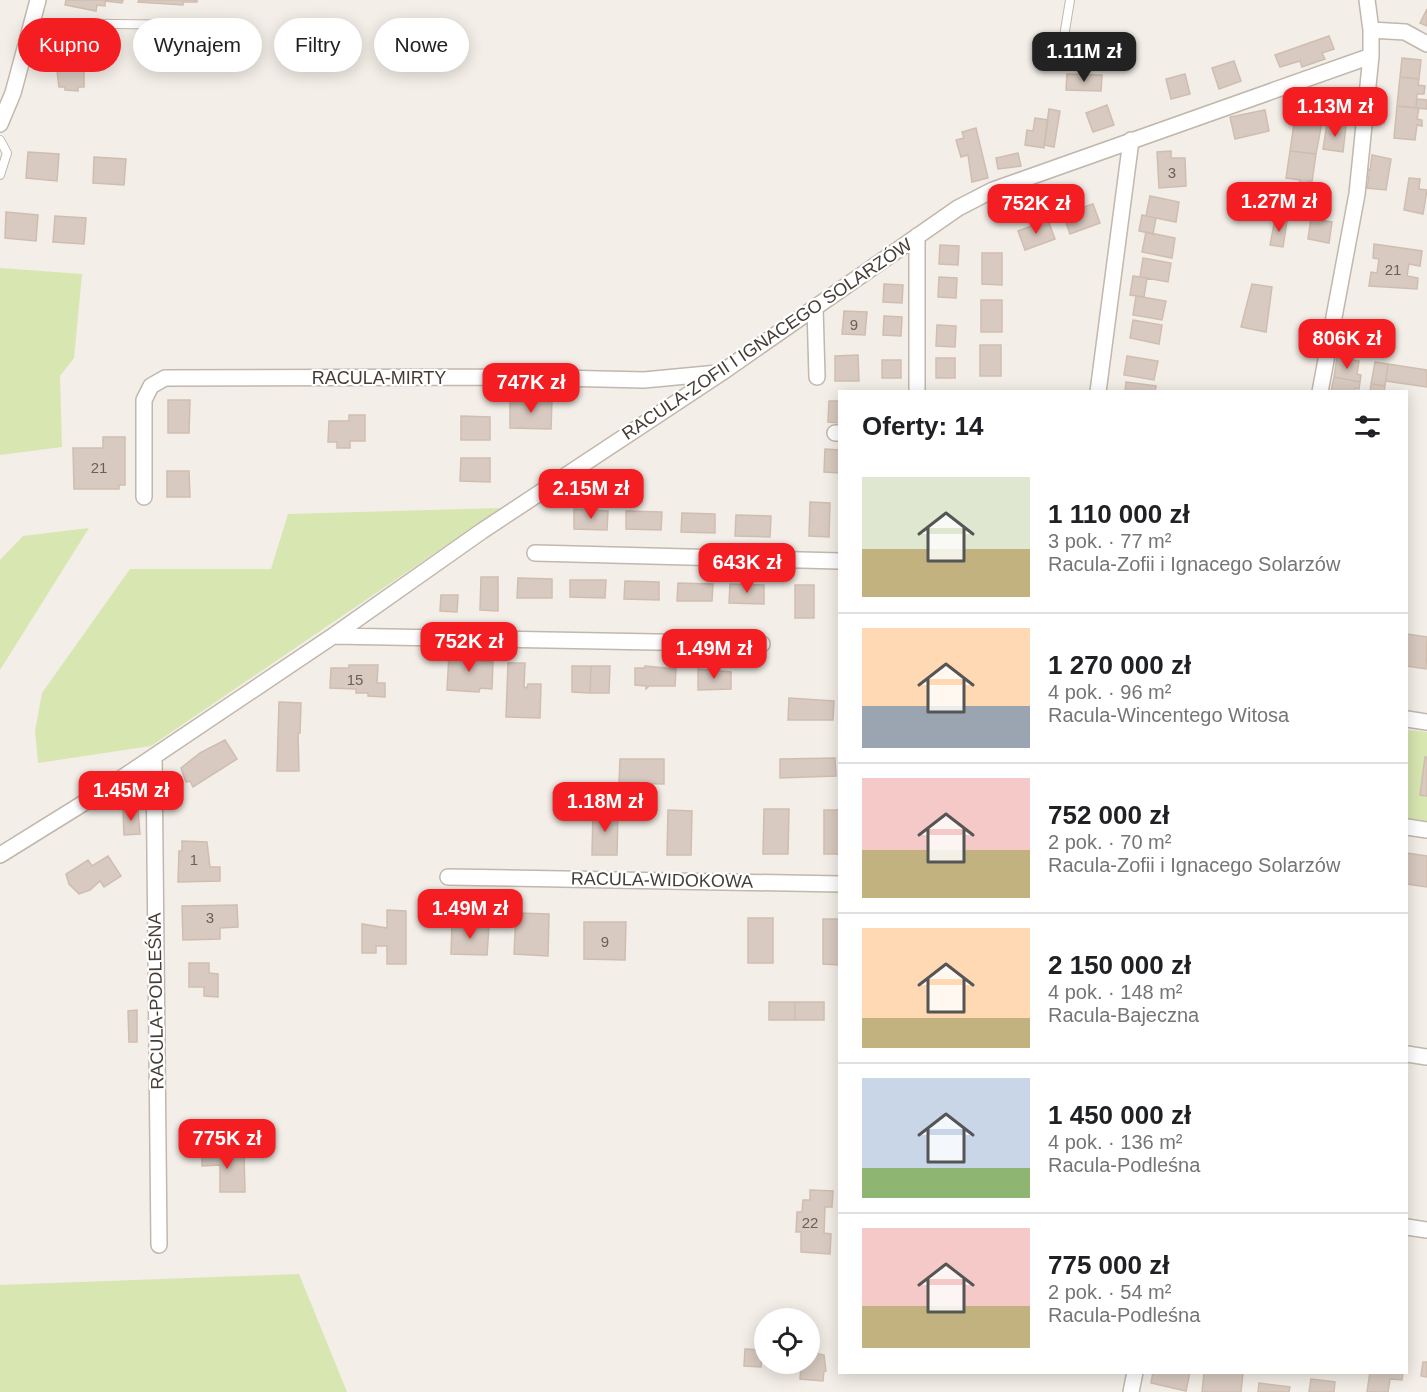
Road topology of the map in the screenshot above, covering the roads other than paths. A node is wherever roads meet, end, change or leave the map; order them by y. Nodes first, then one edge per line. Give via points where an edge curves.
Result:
1 (38, 0) edge
2 (1070, 0) edge
3 (1367, 0) edge
4 (33, 18) edge
5 (1371, 30) junction
6 (1427, 44) edge
7 (1371, 56) junction
8 (1060, 61) dead end
9 (19, 72) edge
10 (0, 124) edge
11 (0, 140) edge
12 (1131, 140) junction
13 (0, 175) edge
14 (917, 236) junction
15 (816, 307) junction
16 (721, 373) junction
17 (817, 377) dead end
18 (916, 390) edge
19 (1098, 390) edge
20 (1320, 390) edge
21 (144, 497) dead end
22 (535, 553) dead end
23 (838, 561) edge
24 (333, 636) junction
25 (762, 644) dead end
26 (1408, 720) edge
27 (1427, 722) edge
28 (153, 757) junction
29 (1408, 827) edge
30 (1427, 830) edge
31 (0, 855) edge
32 (448, 877) dead end
33 (838, 884) edge
34 (1408, 1054) edge
35 (1427, 1056) edge
36 (1408, 1227) edge
37 (1427, 1230) edge
38 (159, 1245) dead end
39 (1135, 1374) edge
40 (1131, 1392) edge

1 - 4 street
2 - 8 lane
3 - 5 street
5 - 6 street via 1405,32
5 - 7 street
7 - 12 street, RACULA-ZOFII I IGNACEGO SOLARZÓW
7 - 20 street via 1357,194
9 - 10 street
11 - 13 lane via 7,153
12 - 14 street, RACULA-ZOFII I IGNACEGO SOLARZÓW via 993,190
12 - 19 street
14 - 15 street, RACULA-ZOFII I IGNACEGO SOLARZÓW
14 - 18 street
15 - 16 street, RACULA-ZOFII I IGNACEGO SOLARZÓW
15 - 17 street
16 - 21 street, RACULA-MIRTY via 644,380 165,378 151,386 144,400
16 - 24 street, RACULA-ZOFII I IGNACEGO SOLARZÓW via 482,531
22 - 23 street
24 - 25 street
24 - 28 street, RACULA-ZOFII I IGNACEGO SOLARZÓW
26 - 27 street
28 - 31 street, RACULA-ZOFII I IGNACEGO SOLARZÓW
28 - 38 street, RACULA-PODLEŚNA
29 - 30 street
32 - 33 street, RACULA-WIDOKOWA
34 - 35 street
36 - 37 street
39 - 40 street

